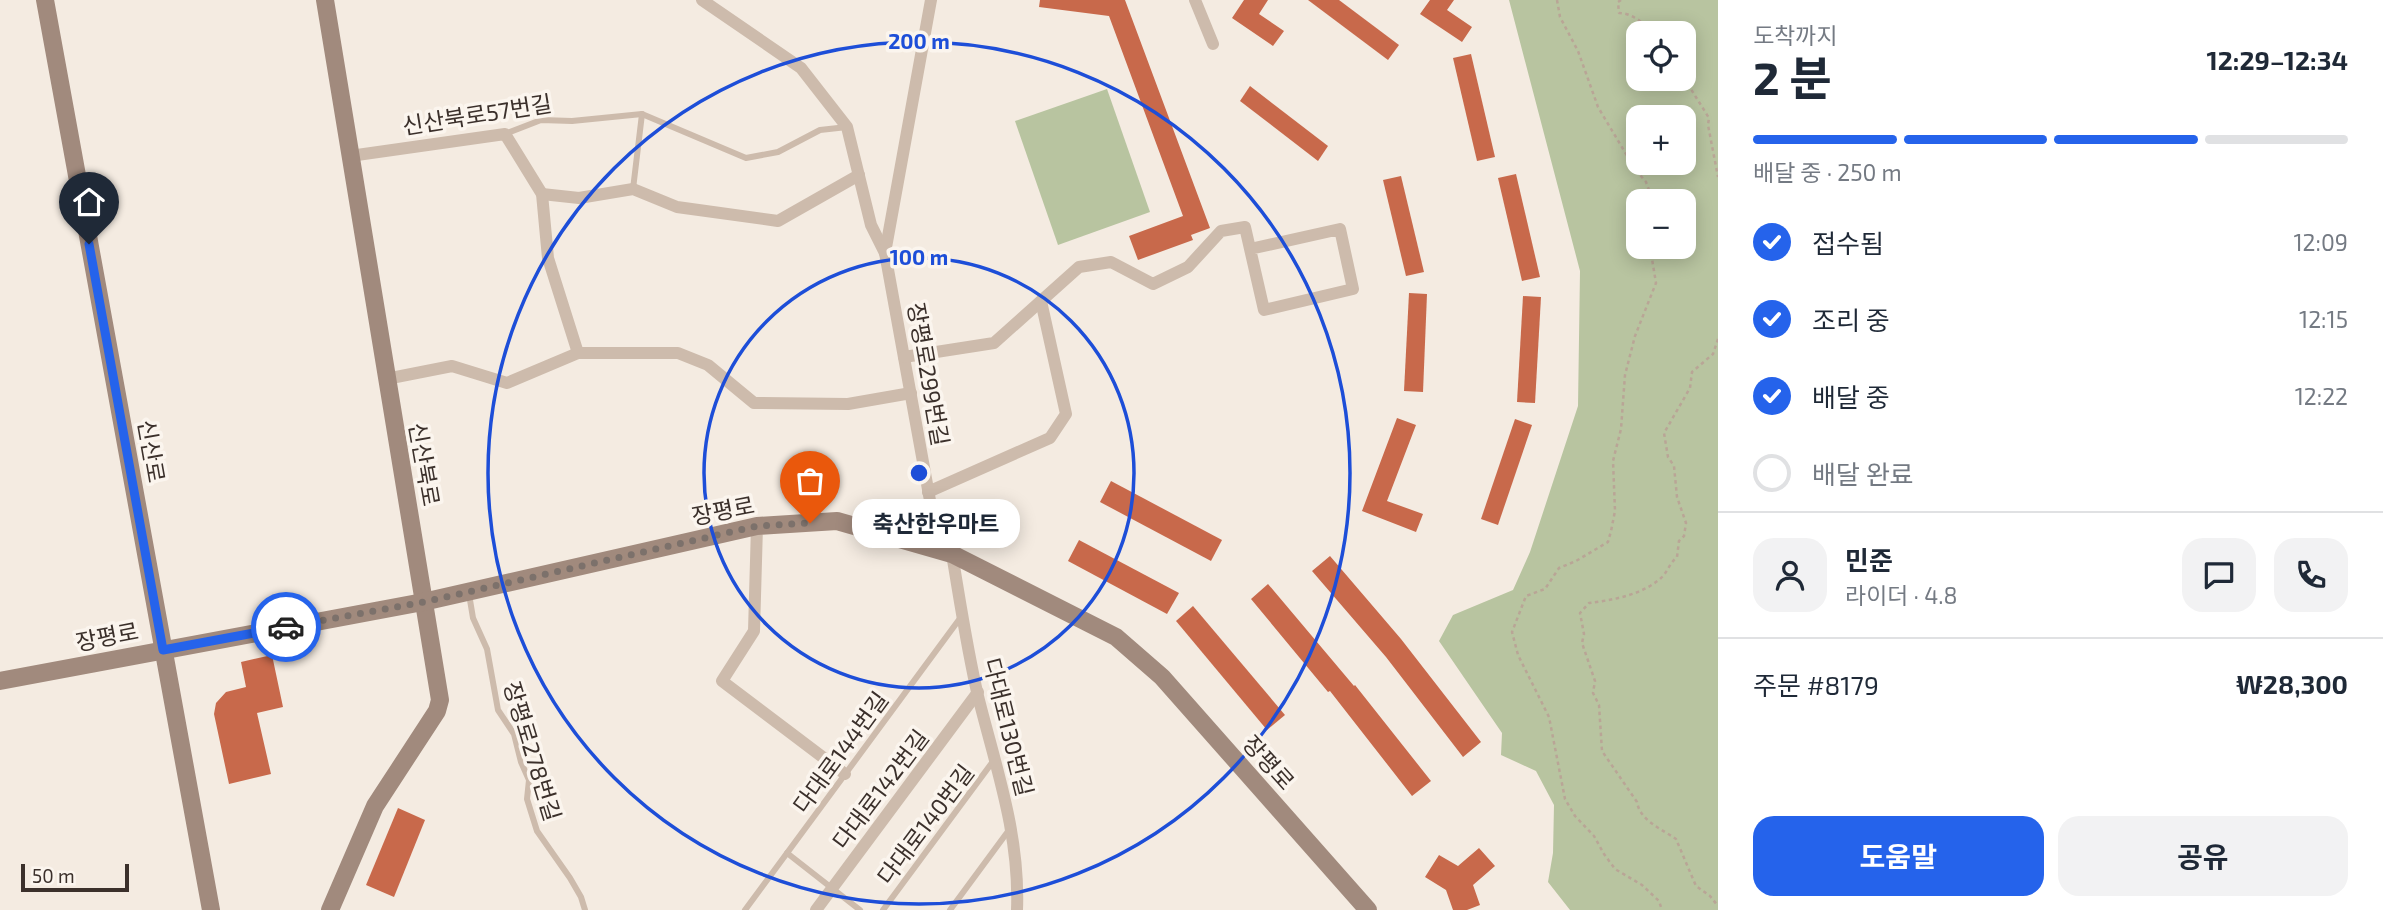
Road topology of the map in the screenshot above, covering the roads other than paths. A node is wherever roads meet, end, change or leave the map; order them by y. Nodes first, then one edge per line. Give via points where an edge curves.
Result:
1 (45, 0) edge
2 (325, 0) edge
3 (702, 0) edge
4 (931, 0) edge
5 (1195, 0) edge
6 (1213, 44) dead end
7 (642, 114) junction
8 (847, 127) junction
9 (505, 134) junction
10 (351, 156) junction
11 (859, 175) junction
12 (633, 189) junction
13 (542, 194) junction
14 (1250, 249) junction
15 (886, 253) junction
16 (1041, 300) junction
17 (578, 352) junction
18 (904, 357) junction
19 (386, 379) junction
20 (911, 393) junction
21 (928, 492) junction
22 (757, 526) junction
23 (945, 552) junction
24 (468, 592) junction
25 (424, 602) junction
26 (962, 615) junction
27 (163, 650) junction
28 (0, 681) edge
29 (978, 692) junction
30 (995, 760) junction
31 (845, 774) junction
32 (1012, 825) junction
33 (787, 853) junction
34 (832, 888) junction
35 (1016, 909) edge
36 (211, 910) edge
37 (330, 910) edge
38 (585, 910) edge
39 (745, 910) edge
40 (816, 910) edge
41 (860, 910) edge
42 (883, 910) edge
43 (950, 910) edge
44 (1368, 910) edge

1 - 27 street, 신산로
2 - 10 street, 신산북로
3 - 8 street via 801,68
4 - 15 street
5 - 6 street
7 - 8 lane, 신산북로57번길 via 746,158 778,152 820,130
7 - 9 lane, 신산북로57번길 via 541,120
7 - 12 lane
8 - 11 street, 장평로299번길
9 - 10 street, 신산북로57번길
9 - 13 street
10 - 19 street, 신산북로
11 - 12 street via 778,221 677,207
11 - 15 street, 장평로299번길 via 871,225
12 - 13 street via 579,198
13 - 17 street via 548,258
14 - 14 street via 1340,229 1353,289 1264,310
14 - 16 street via 1245,227 1221,231 1188,267 1153,284 1111,262 1079,267
15 - 18 street, 장평로299번길
16 - 18 street via 995,342
16 - 21 street via 1066,414 1050,438
17 - 19 street via 507,383 452,366
17 - 20 street via 678,353 708,365 754,403 848,404
18 - 20 street, 장평로299번길
19 - 25 street, 신산북로
20 - 21 street, 장평로299번길
21 - 23 street, 장평로299번길
22 - 23 street, 장평로 via 837,521
22 - 24 street, 장평로
22 - 31 street via 754,631 722,681
23 - 26 street, 다대로130번길
23 - 44 street, 장평로 via 1116,637 1162,677
24 - 25 street, 장평로
24 - 38 lane, 장평로278번길 via 487,649 498,710 514,733 528,780 527,799 537,831 570,878
25 - 27 street, 장평로
25 - 37 street, 신산북로 via 440,700 437,711 375,806
26 - 29 street, 다대로130번길
26 - 31 lane, 다대로144번길
27 - 28 street, 장평로
27 - 36 street, 신산로
29 - 30 street, 다대로130번길
29 - 34 street, 다대로142번길
30 - 32 street, 다대로130번길
30 - 42 lane, 다대로140번길
31 - 33 lane, 다대로144번길
32 - 35 street, 다대로130번길 via 1018,869
32 - 43 lane
33 - 34 lane
33 - 39 lane, 다대로144번길
34 - 40 street, 다대로142번길
34 - 41 lane

